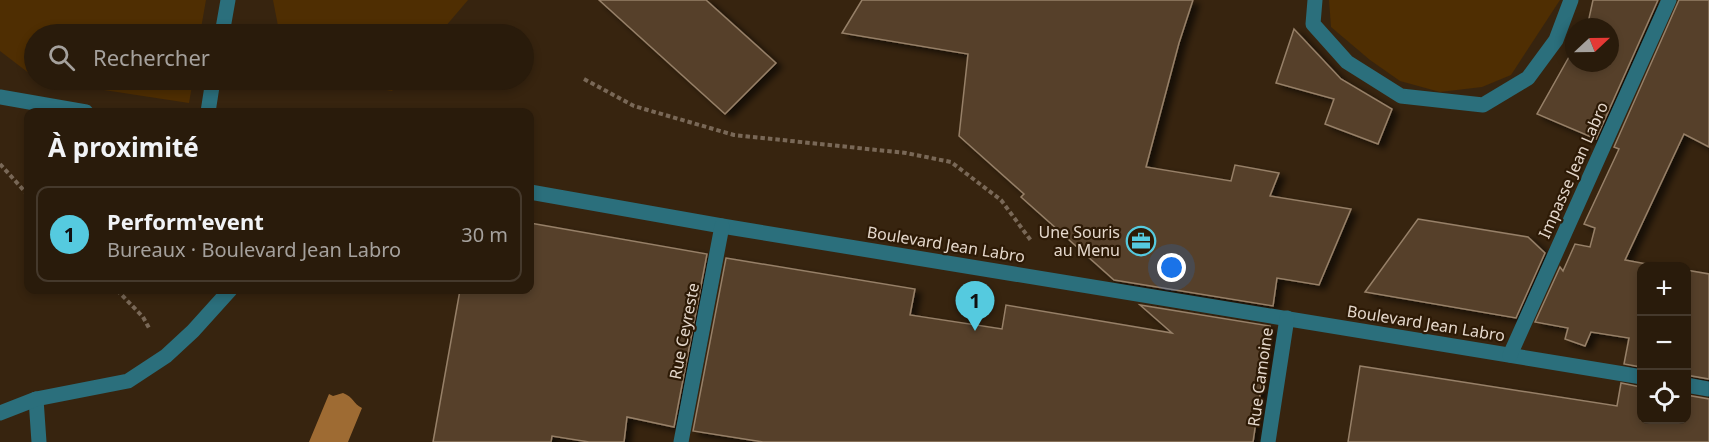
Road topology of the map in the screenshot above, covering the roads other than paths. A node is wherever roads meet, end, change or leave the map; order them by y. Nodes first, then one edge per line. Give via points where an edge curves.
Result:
1 (228, 0) edge
2 (1315, 0) edge
3 (1571, 0) edge
4 (1670, 0) edge
5 (224, 24) edge
6 (211, 90) edge
7 (0, 97) edge
8 (63, 108) edge
9 (209, 108) edge
10 (534, 193) edge
11 (722, 226) junction
12 (226, 294) edge
13 (1287, 318) junction
14 (1510, 356) junction
15 (1637, 376) edge
16 (1691, 386) edge
17 (1709, 389) edge
18 (36, 399) junction
19 (0, 414) edge
20 (39, 442) edge
21 (681, 442) edge
22 (1268, 442) edge

1 - 5 street
2 - 3 street via 1313,24 1340,55 1401,96 1483,105 1528,78 1556,40
4 - 14 street, Impasse Jean Labro
6 - 9 street
7 - 8 street
10 - 11 street, Boulevard Jean Labro
11 - 13 street, Boulevard Jean Labro
11 - 21 street, Rue Ceyreste
12 - 18 street via 166,356 129,381
13 - 14 street, Boulevard Jean Labro
13 - 22 street, Rue Camoine
14 - 15 street, Boulevard Jean Labro
16 - 17 street
18 - 19 street
18 - 20 street

